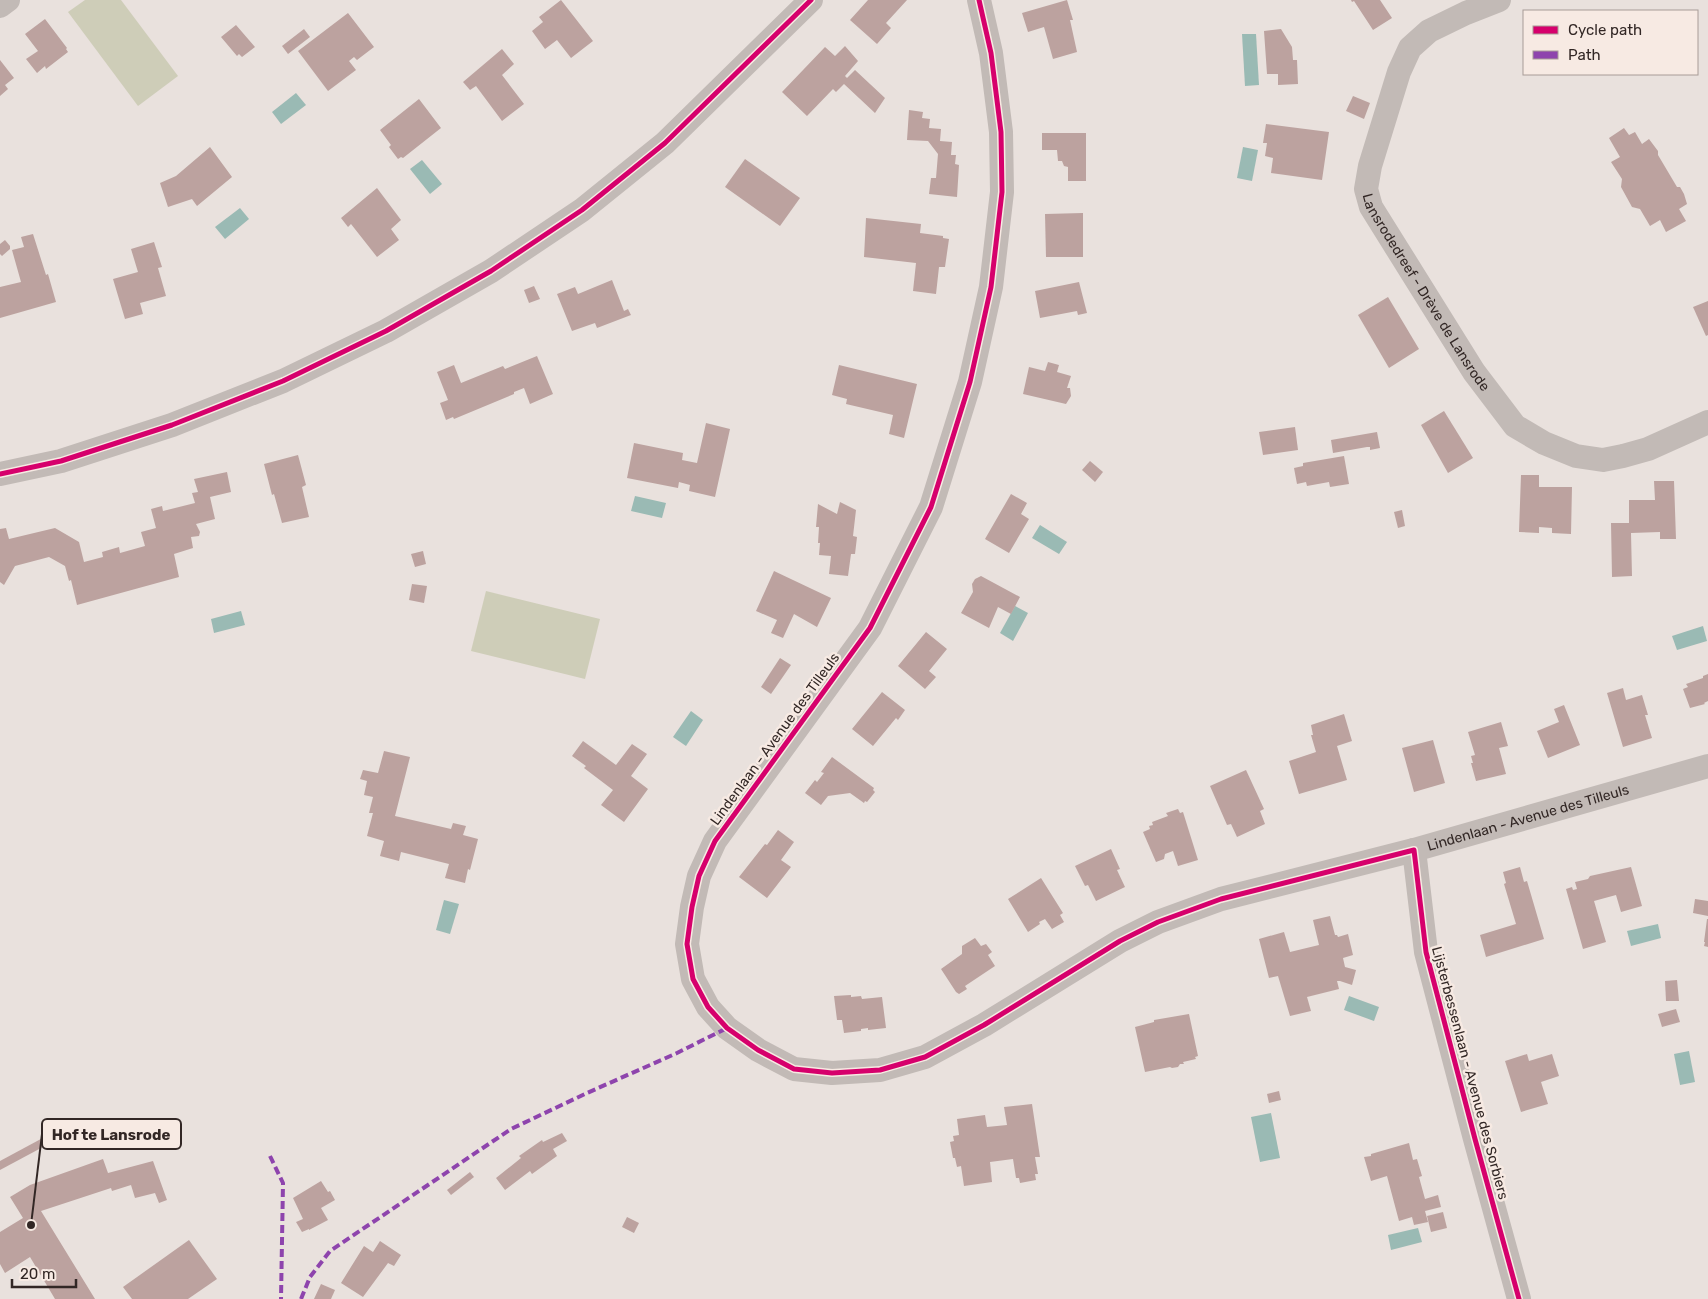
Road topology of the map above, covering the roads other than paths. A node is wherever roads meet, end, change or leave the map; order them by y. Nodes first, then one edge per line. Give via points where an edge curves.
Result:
1 (8, 0) edge
2 (811, 0) edge
3 (979, 0) edge
4 (1499, 0) edge
5 (0, 6) edge
6 (1708, 422) edge
7 (0, 474) edge
8 (1708, 766) edge
9 (1414, 850) junction
10 (1519, 1299) edge

1 - 5 street
2 - 7 street via 665,143 582,210 491,271 386,332 284,381 172,425 60,462
3 - 9 street, Lindenlaan - Avenue des Tilleuls via 991,53 1002,132 1002,192 991,287 970,382 931,507 870,628 716,841 699,876 687,944 693,978 700,993 727,1028 758,1050 794,1069 832,1072 880,1070 925,1057 984,1025 1120,941 1158,922 1221,899
4 - 6 street, Lansrodedreef - Drève de Lansrode via 1429,31 1410,48 1399,72 1370,166 1366,189 1371,207 1474,372 1514,426 1576,456 1603,460 1648,449
8 - 9 street, Lindenlaan - Avenue des Tilleuls
9 - 10 street, Lijsterbessenlaan - Avenue des Sorbiers via 1426,952

